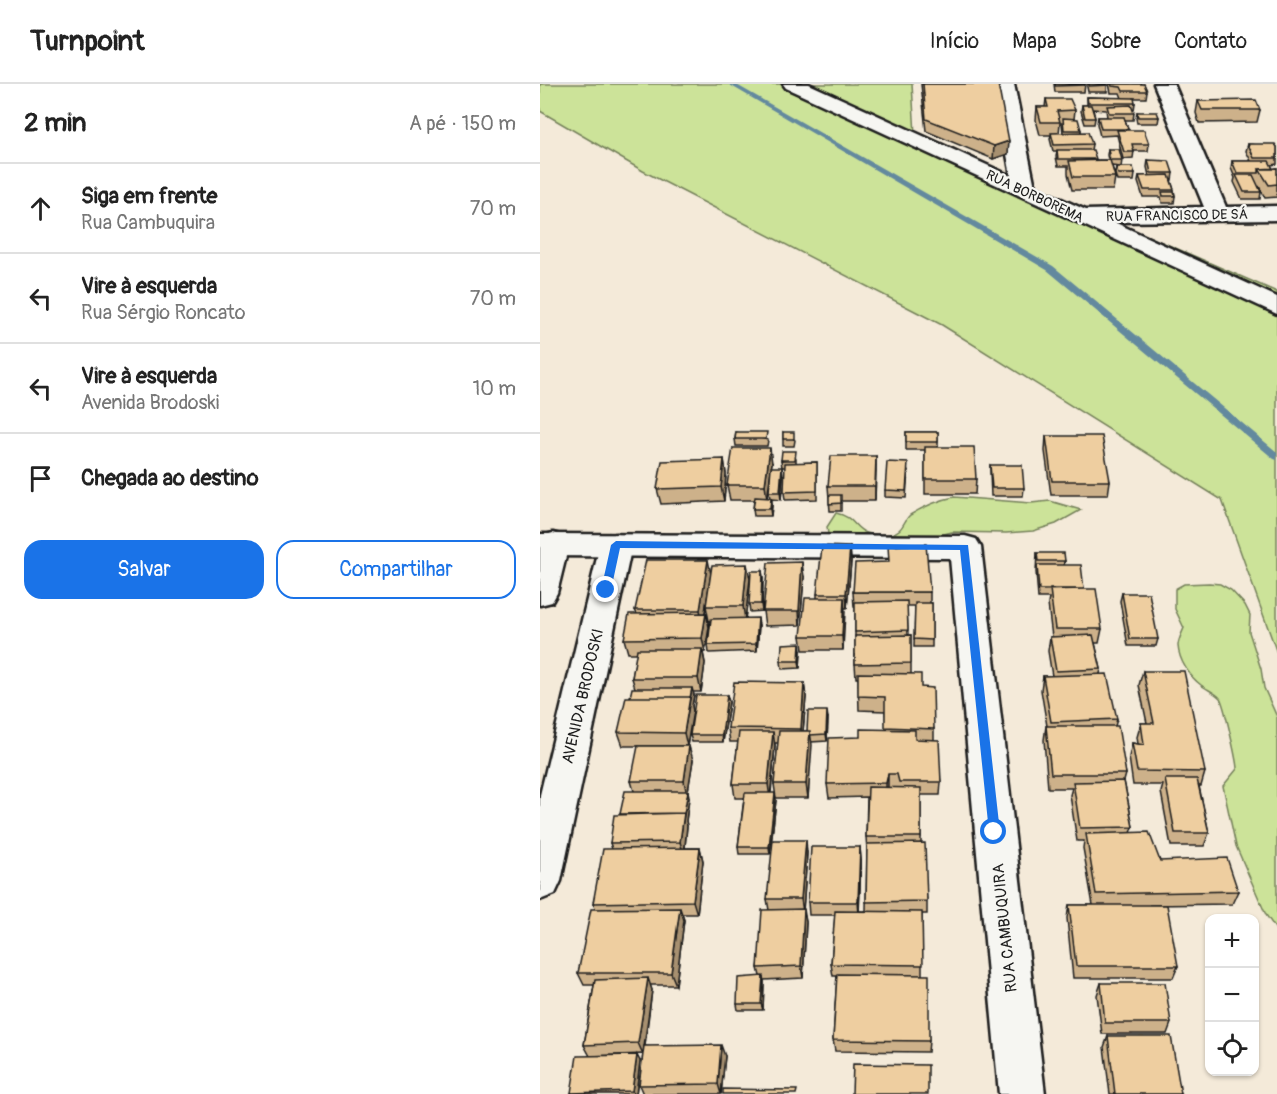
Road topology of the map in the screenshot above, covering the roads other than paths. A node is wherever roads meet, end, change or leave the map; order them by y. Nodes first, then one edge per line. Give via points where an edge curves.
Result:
1 (793, 84) edge
2 (1004, 84) edge
3 (1164, 84) edge
4 (1025, 191) junction
5 (1277, 213) edge
6 (1218, 214) junction
7 (1078, 217) junction
8 (1277, 306) edge
9 (547, 545) edge
10 (616, 545) junction
11 (540, 593) edge
12 (540, 881) edge
13 (1022, 1094) edge

1 - 4 street, RUA BORBOREMA
2 - 4 street
3 - 6 street
4 - 7 street, RUA BORBOREMA
5 - 6 street, RUA FRANCISCO DE SÁ
6 - 7 street, RUA FRANCISCO DE SÁ
7 - 8 street, RUA BORBOREMA
9 - 10 street
9 - 11 street
10 - 12 street, AVENIDA BRODOSKI
10 - 13 street, RUA CAMBUQUIRA via 965,547

